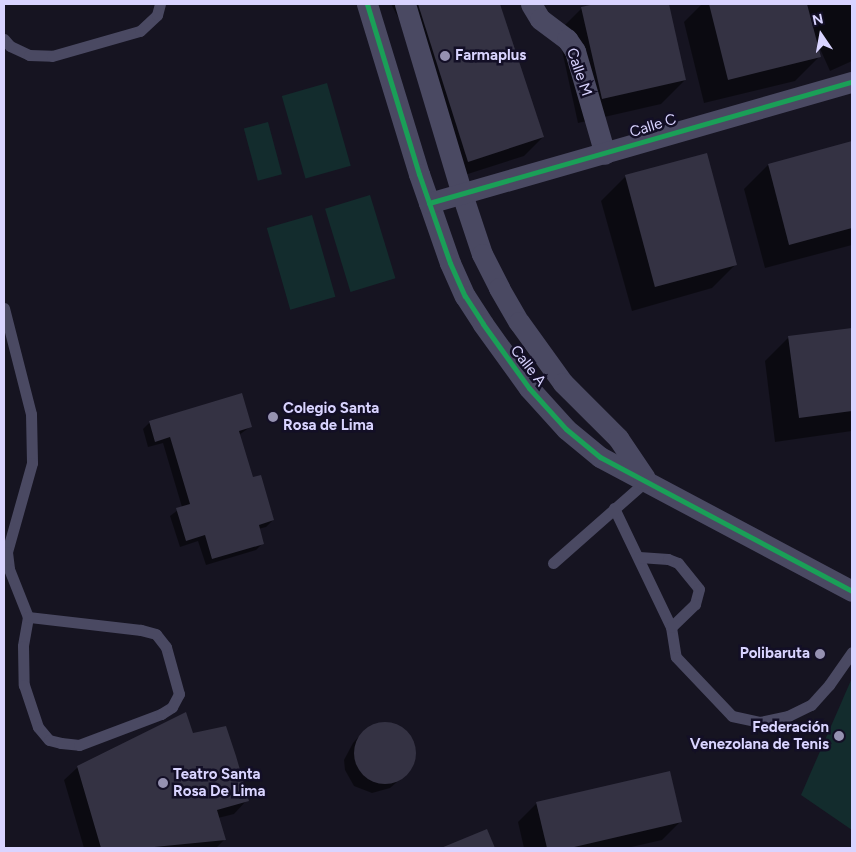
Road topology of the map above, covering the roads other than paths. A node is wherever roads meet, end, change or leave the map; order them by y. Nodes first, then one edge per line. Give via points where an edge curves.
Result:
1 (160, 4) edge
2 (367, 4) edge
3 (405, 4) edge
4 (531, 4) edge
5 (4, 39) edge
6 (852, 82) edge
7 (605, 154) junction
8 (462, 194) junction
9 (429, 203) junction
10 (4, 308) edge
11 (646, 480) junction
12 (614, 508) junction
13 (639, 557) junction
14 (553, 563) dead end
15 (852, 591) edge
16 (28, 617) junction
17 (671, 627) junction
18 (852, 652) edge

1 - 5 lane via 157,14 140,31 52,56 29,55 10,46
2 - 9 street, Calle A
3 - 8 street, Calle A
4 - 7 street, Calle M via 540,19 567,39 575,50
6 - 7 street, Calle C
7 - 8 street, Calle C
8 - 9 street, Calle C
8 - 11 street, Calle A via 482,254 519,322 563,383 618,438
9 - 11 street, Calle A via 450,263 466,296 504,356 529,388 566,429 600,457
10 - 16 lane via 30,414 32,463 7,552 8,569
11 - 12 lane
11 - 15 street, Calle A
12 - 13 lane
12 - 14 lane
13 - 17 lane
13 - 17 lane via 678,563 699,589 695,604
16 - 16 lane via 23,646 24,684 38,727 49,740 79,745 172,707 179,694 166,647 156,634
17 - 18 lane via 676,657 732,716 760,722 788,716 812,705

